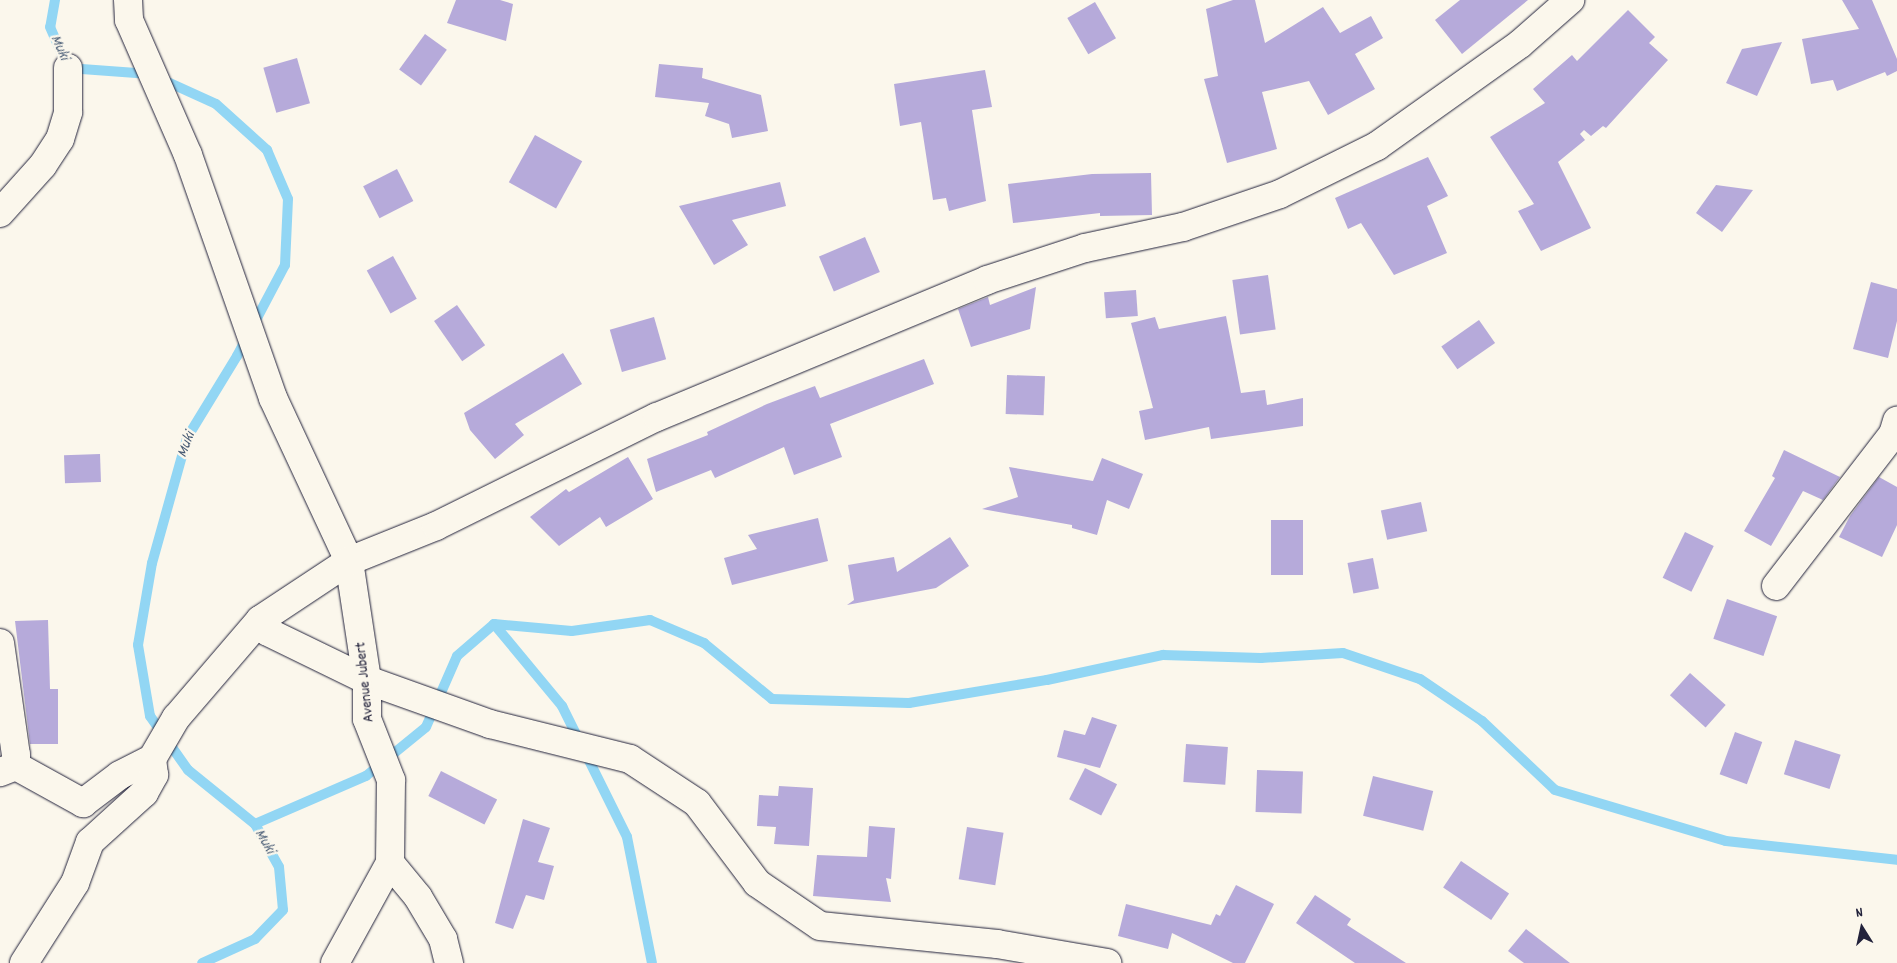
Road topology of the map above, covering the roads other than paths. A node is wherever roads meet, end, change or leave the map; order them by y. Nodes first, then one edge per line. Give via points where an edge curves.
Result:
1 (128, 0) edge
2 (1570, 0) edge
3 (68, 68) dead end
4 (0, 213) edge
5 (1897, 421) edge
6 (349, 560) junction
7 (1776, 586) dead end
8 (260, 620) junction
9 (0, 644) edge
10 (367, 680) junction
11 (152, 759) junction
12 (8, 769) edge
13 (84, 803) junction
14 (90, 842) junction
15 (390, 863) junction
16 (24, 963) edge
17 (335, 963) edge
18 (449, 963) edge
19 (1107, 963) edge

1 - 6 street, Avenue Jubert via 129,20 188,155 272,398
2 - 6 street via 1520,44 1377,146 1280,194 1183,227 1085,248 987,280 657,417 436,526
3 - 4 street via 68,112 60,139 43,165
5 - 7 street via 1893,434
6 - 8 street
6 - 10 street, Avenue Jubert
8 - 10 street via 268,632
8 - 11 street via 176,718
9 - 12 street
10 - 15 street, Avenue Jubert via 367,719 391,780
10 - 19 street via 490,724 630,758 697,802 757,883 820,926 996,944
11 - 13 street via 120,775
11 - 14 street via 154,775 144,793
12 - 13 street
13 - 14 street
14 - 16 street via 75,883
15 - 17 street
15 - 18 street via 418,897 443,939

